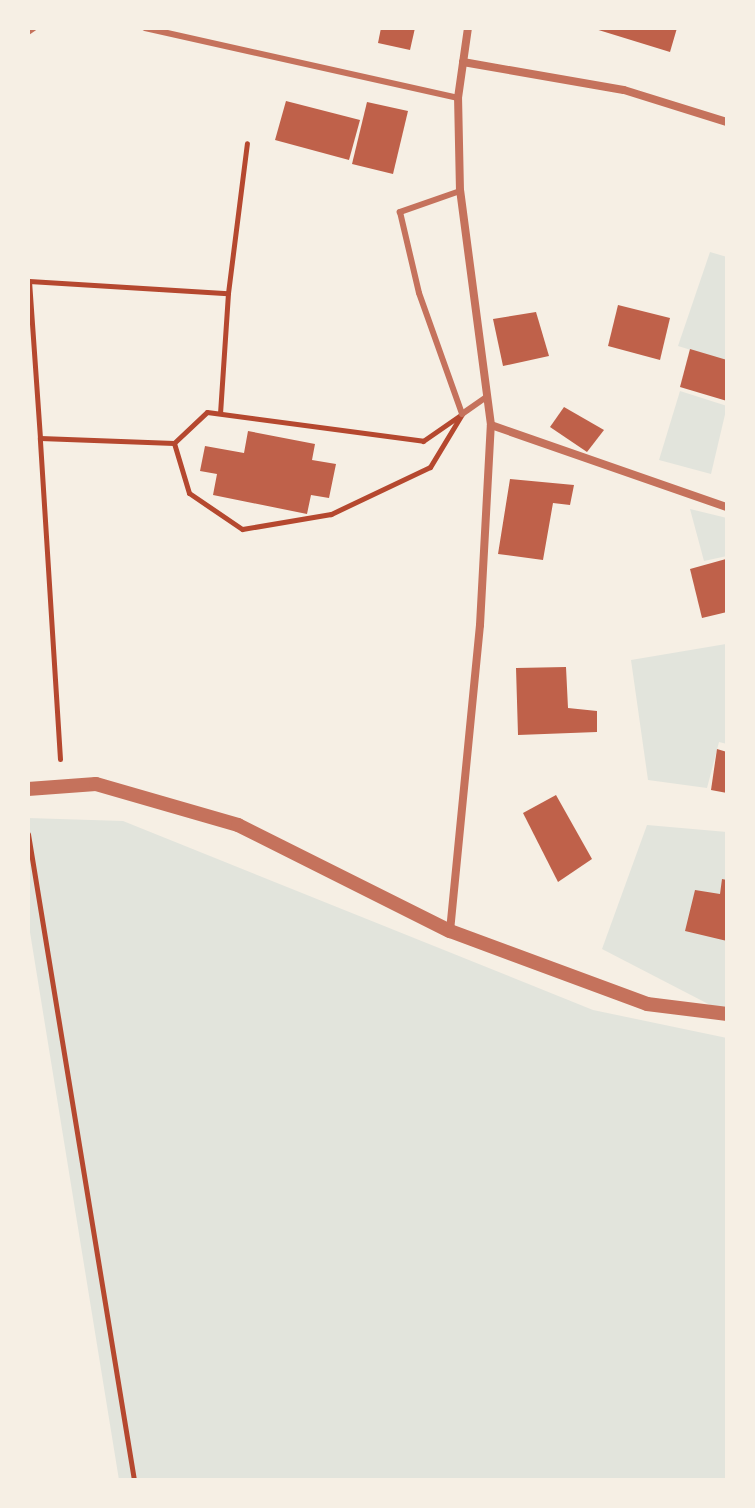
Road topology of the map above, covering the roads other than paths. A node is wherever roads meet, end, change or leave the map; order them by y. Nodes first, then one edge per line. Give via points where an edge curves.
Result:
1 (34, 28) edge
2 (145, 28) edge
3 (468, 28) edge
4 (28, 32) edge
5 (463, 62) junction
6 (458, 98) junction
7 (727, 122) edge
8 (460, 191) junction
9 (486, 397) junction
10 (491, 425) junction
11 (727, 507) edge
12 (28, 789) edge
13 (450, 931) junction
14 (727, 1014) edge

1 - 4 lane
2 - 6 lane
3 - 5 street
5 - 6 street
5 - 7 street via 624,90
6 - 8 street
8 - 9 street
8 - 9 lane via 400,212 419,293 462,414
9 - 10 street
10 - 11 street
10 - 13 street via 480,625
12 - 13 street via 96,784 238,825
13 - 14 street via 647,1004

